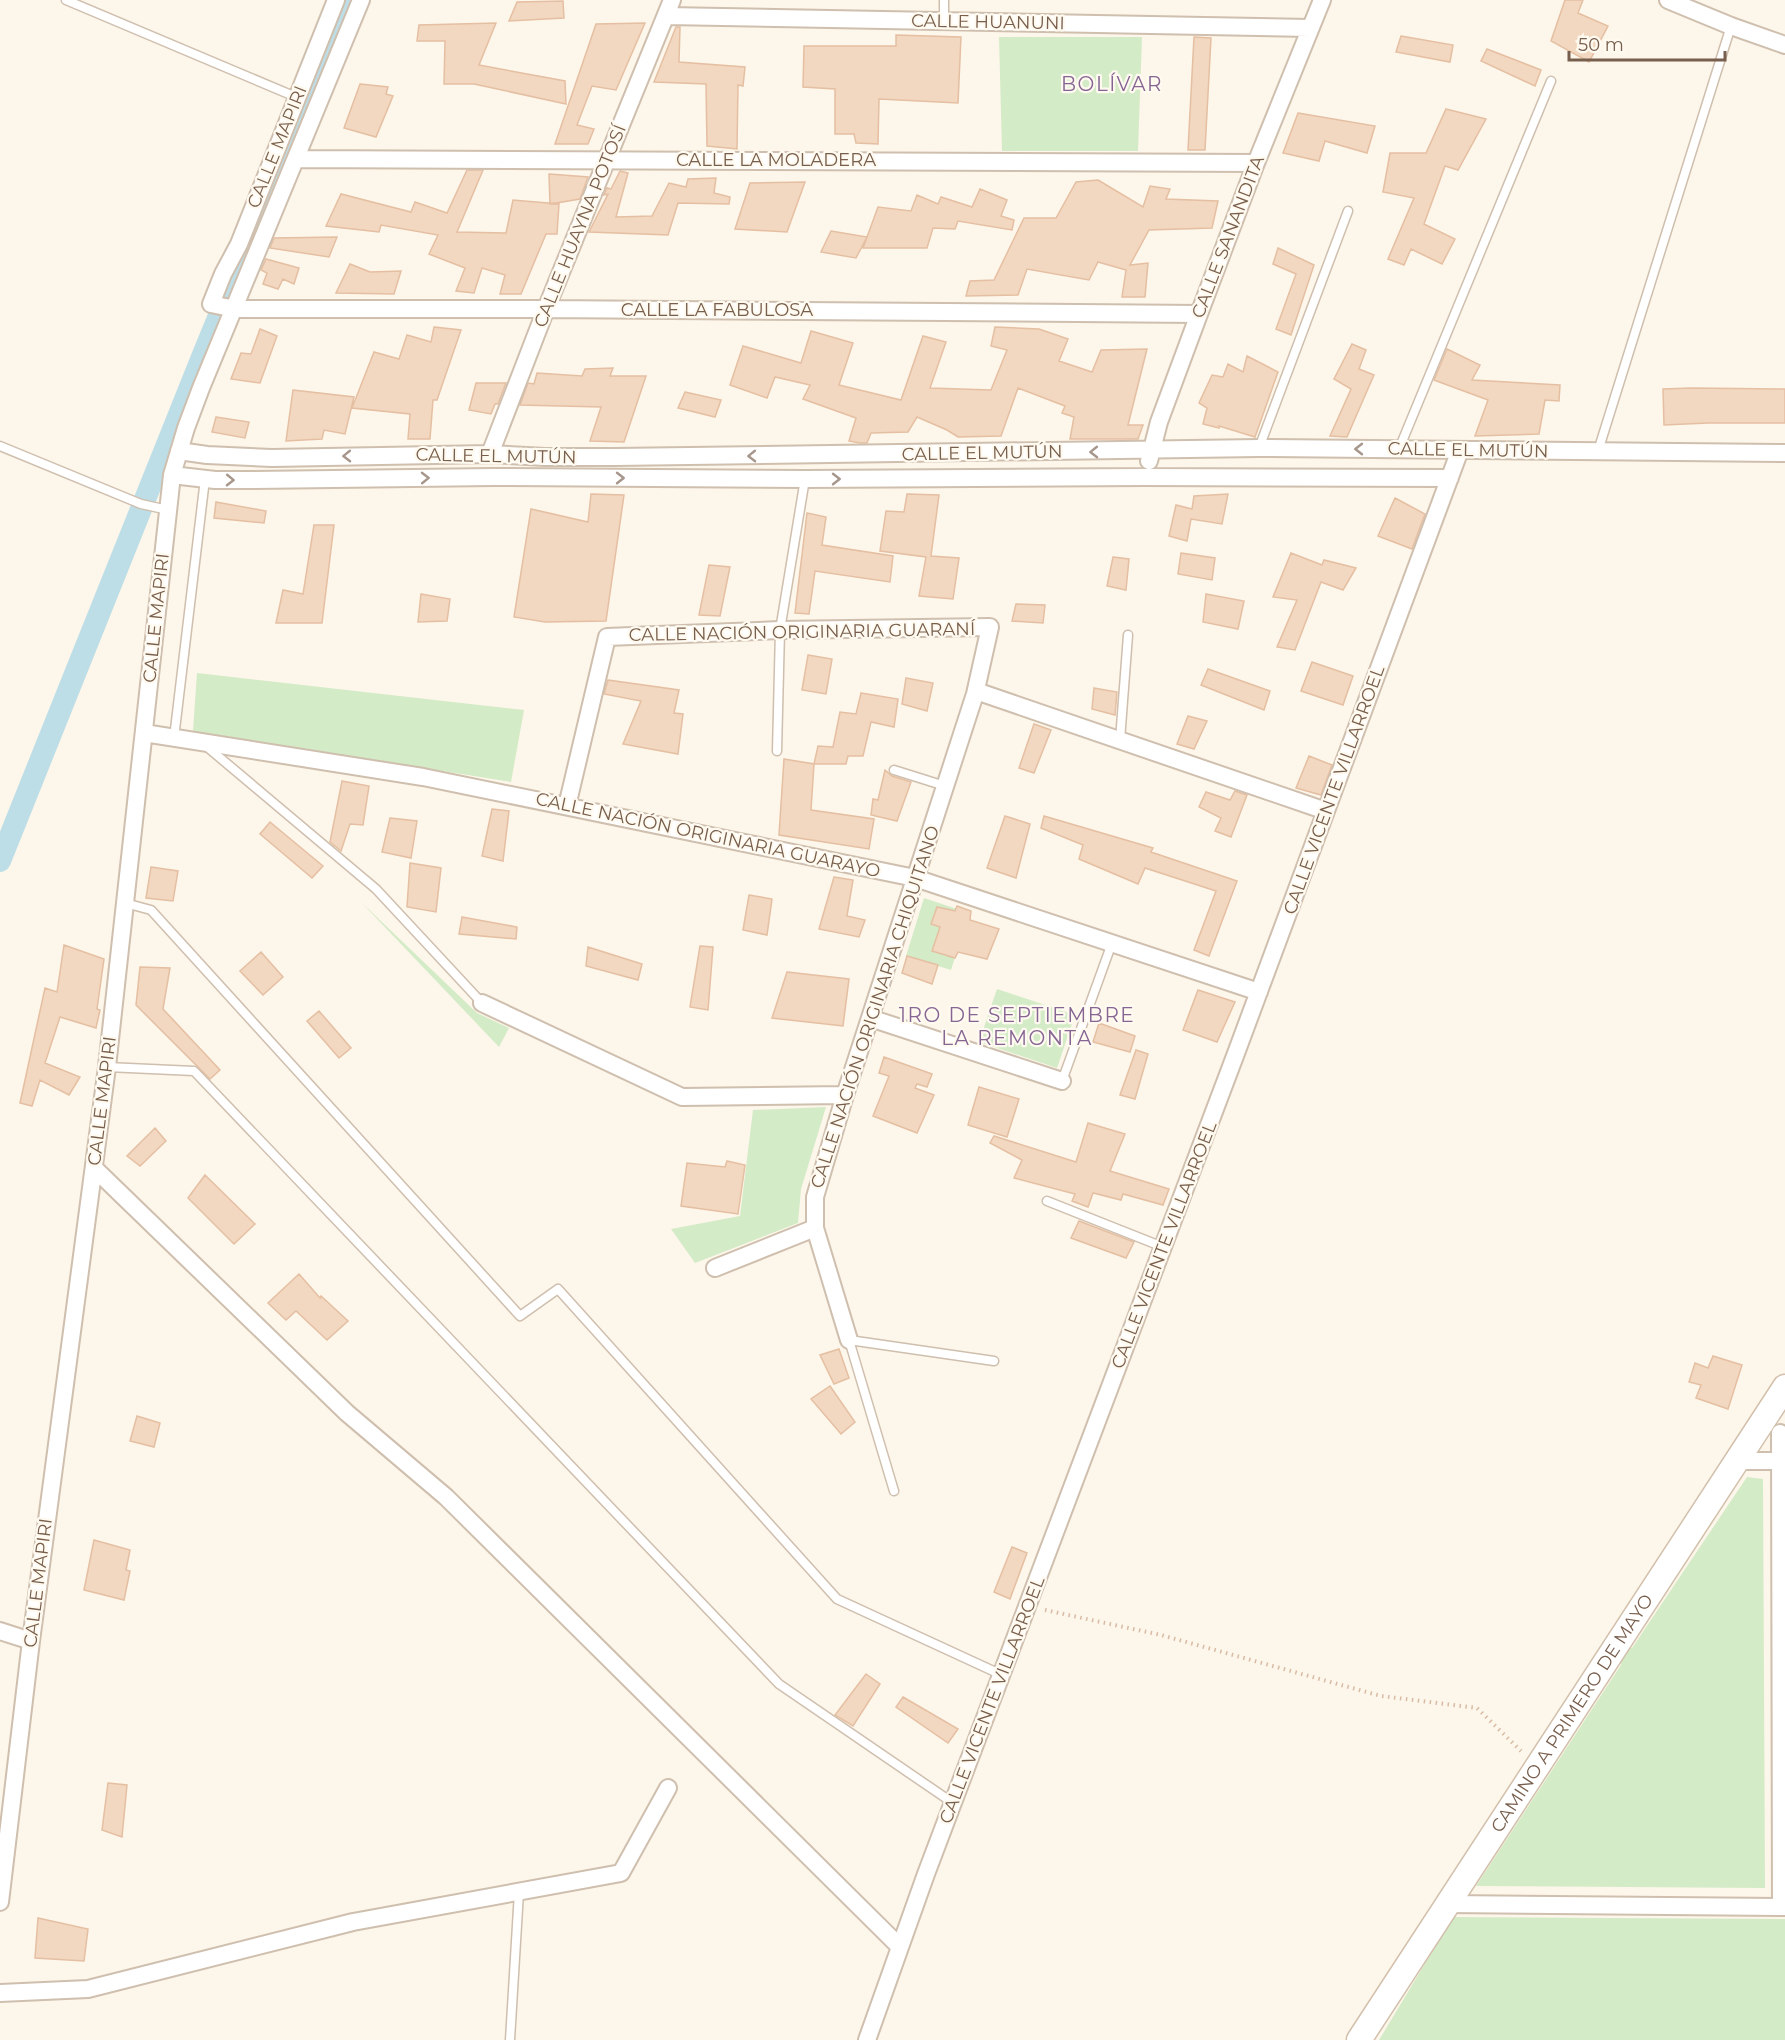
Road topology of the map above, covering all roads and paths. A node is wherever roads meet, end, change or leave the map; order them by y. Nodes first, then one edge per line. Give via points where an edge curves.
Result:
1 (66, 0) edge
2 (336, 0) edge
3 (361, 0) edge
4 (944, 0) edge
5 (1322, 0) edge
6 (1668, 0) edge
7 (670, 8) edge
8 (944, 21) junction
9 (1731, 26) junction
10 (1310, 28) junction
11 (1785, 45) edge
12 (1551, 81) dead end
13 (296, 97) junction
14 (296, 159) junction
15 (608, 159) junction
16 (1256, 164) junction
17 (1348, 211) dead end
18 (235, 309) junction
19 (546, 309) junction
20 (1199, 314) junction
21 (0, 446) edge
22 (1259, 448) junction
23 (1399, 449) junction
24 (1460, 450) junction
25 (179, 451) junction
26 (1153, 451) junction
27 (1598, 451) junction
28 (1785, 453) edge
29 (490, 454) junction
30 (172, 475) junction
31 (1144, 477) junction
32 (1450, 478) junction
33 (205, 479) junction
34 (805, 479) junction
35 (168, 510) junction
36 (990, 627) joint
37 (780, 630) junction
38 (1128, 636) dead end
39 (976, 691) junction
40 (144, 733) junction
41 (174, 738) junction
42 (1120, 740) junction
43 (201, 741) junction
44 (777, 752) dead end
45 (894, 770) dead end
46 (945, 786) junction
47 (567, 806) junction
48 (1326, 811) junction
49 (915, 878) junction
50 (125, 903) junction
51 (1112, 943) junction
52 (1259, 992) junction
53 (482, 1003) joint
54 (870, 1018) junction
55 (107, 1067) junction
56 (1062, 1082) joint
57 (846, 1095) junction
58 (94, 1168) junction
59 (1047, 1201) dead end
60 (815, 1228) junction
61 (1163, 1247) junction
62 (716, 1268) dead end
63 (849, 1340) junction
64 (994, 1362) dead end
65 (1785, 1387) edge
66 (1775, 1430) edge
67 (1736, 1461) junction
68 (1783, 1461) edge
69 (894, 1491) dead end
70 (1028, 1606) junction
71 (0, 1631) edge
72 (31, 1641) junction
73 (1002, 1675) junction
74 (1537, 1766) junction
75 (668, 1788) dead end
76 (954, 1803) junction
77 (519, 1892) junction
78 (0, 1902) edge
79 (1448, 1904) junction
80 (1783, 1907) edge
81 (900, 1947) junction
82 (0, 1993) edge
83 (510, 2040) edge
84 (867, 2040) edge
85 (1359, 2040) edge

1 - 13 lane
2 - 13 street, CALLE MAPIRI
3 - 14 street, CALLE MAPIRI
4 - 8 lane
5 - 10 street, CALLE SANANDITA
6 - 9 street
7 - 8 street, CALLE HUANUNI
7 - 15 street, CALLE HUAYNA POTOSÍ
8 - 10 street, CALLE HUANUNI
9 - 11 street
9 - 27 lane
10 - 16 street, CALLE SANANDITA
12 - 23 lane
13 - 18 street, CALLE MAPIRI via 239,244 211,304
14 - 15 street, CALLE LA MOLADERA
14 - 18 street, CALLE MAPIRI
15 - 16 street, CALLE LA MOLADERA
15 - 19 street, CALLE HUAYNA POTOSÍ
16 - 20 street, CALLE SANANDITA
17 - 22 lane
18 - 19 street, CALLE LA FABULOSA
18 - 25 street, CALLE MAPIRI
19 - 20 street, CALLE LA FABULOSA
19 - 29 street, CALLE HUAYNA POTOSÍ
20 - 26 street, CALLE SANANDITA via 1159,422
21 - 35 lane via 141,504
23 -> 22 street, CALLE EL MUTÚN
22 - 26 street, CALLE EL MUTÚN
23 - 24 street, CALLE EL MUTÚN
24 - 27 street, CALLE EL MUTÚN
24 - 32 street, CALLE VICENTE VILLARROEL
29 -> 25 street, CALLE EL MUTÚN via 272,458
25 - 30 street, CALLE MAPIRI
26 -> 29 street, CALLE EL MUTÚN via 615,458
26 - 31 street, CALLE SANANDITA
27 - 28 street, CALLE EL MUTÚN
30 - 33 street, CALLE EL MUTÚN
30 - 35 street, CALLE MAPIRI
31 - 32 street, CALLE EL MUTÚN
34 -> 31 street, CALLE EL MUTÚN
32 - 48 street, CALLE VICENTE VILLARROEL
33 -> 34 street, CALLE EL MUTÚN
33 - 41 lane
34 - 37 lane
35 - 40 street, CALLE MAPIRI
36 - 37 street, CALLE NACIÓN ORIGINARIA GUARANÍ
36 - 39 street, CALLE NACIÓN ORIGINARIA CHIQUITANO
37 - 44 lane
37 - 47 street, CALLE NACIÓN ORIGINARIA GUARANÍ via 607,637
38 - 42 lane
39 - 42 street
39 - 46 street, CALLE NACIÓN ORIGINARIA CHIQUITANO
40 - 41 street, CALLE NACIÓN ORIGINARIA GUARAYO
40 - 50 street, CALLE MAPIRI
41 - 43 street, CALLE NACIÓN ORIGINARIA GUARAYO
42 - 48 street
43 - 47 street, CALLE NACIÓN ORIGINARIA GUARAYO via 423,777
43 - 53 lane via 376,889
45 - 46 lane
46 - 49 street, CALLE NACIÓN ORIGINARIA CHIQUITANO
47 - 49 street, CALLE NACIÓN ORIGINARIA GUARAYO
48 - 52 street, CALLE VICENTE VILLARROEL
49 - 51 street, CALLE NACIÓN ORIGINARIA GUARAYO
49 - 54 street, CALLE NACIÓN ORIGINARIA CHIQUITANO
50 - 55 street, CALLE MAPIRI
50 - 73 lane via 151,910 520,1316 558,1289 837,1599
51 - 52 street, CALLE NACIÓN ORIGINARIA GUARAYO
51 - 56 lane
52 - 61 street, CALLE VICENTE VILLARROEL
53 - 57 street via 682,1097
54 - 56 street
54 - 57 street, CALLE NACIÓN ORIGINARIA CHIQUITANO
55 - 58 street, CALLE MAPIRI
55 - 76 lane via 194,1071 779,1684
57 - 60 street, CALLE NACIÓN ORIGINARIA CHIQUITANO via 815,1197
58 - 72 street, CALLE MAPIRI
58 - 81 street via 347,1413 446,1497
59 - 61 lane
60 - 62 street
60 - 63 street, CALLE NACIÓN ORIGINARIA CHIQUITANO
61 - 70 street, CALLE VICENTE VILLARROEL
63 - 64 lane
63 - 69 lane, CALLE NACIÓN ORIGINARIA CHIQUITANO
65 - 66 main road, CAMINO A PRIMERO DE MAYO
66 - 67 main road, CAMINO A PRIMERO DE MAYO
66 - 68 street
67 - 68 street
67 - 74 main road, CAMINO A PRIMERO DE MAYO
68 - 80 street
70 - 73 street, CALLE VICENTE VILLARROEL
70 - 74 path via 1161,1635 1381,1696 1477,1708
71 - 72 street
72 - 78 street, CALLE MAPIRI
73 - 76 street, CALLE VICENTE VILLARROEL
74 - 79 main road, CAMINO A PRIMERO DE MAYO
75 - 77 street via 621,1873
76 - 81 street, CALLE VICENTE VILLARROEL
77 - 82 street via 353,1922 88,1989
77 - 83 lane
79 - 80 street
79 - 85 main road, CAMINO A PRIMERO DE MAYO
81 - 84 street, CALLE VICENTE VILLARROEL

